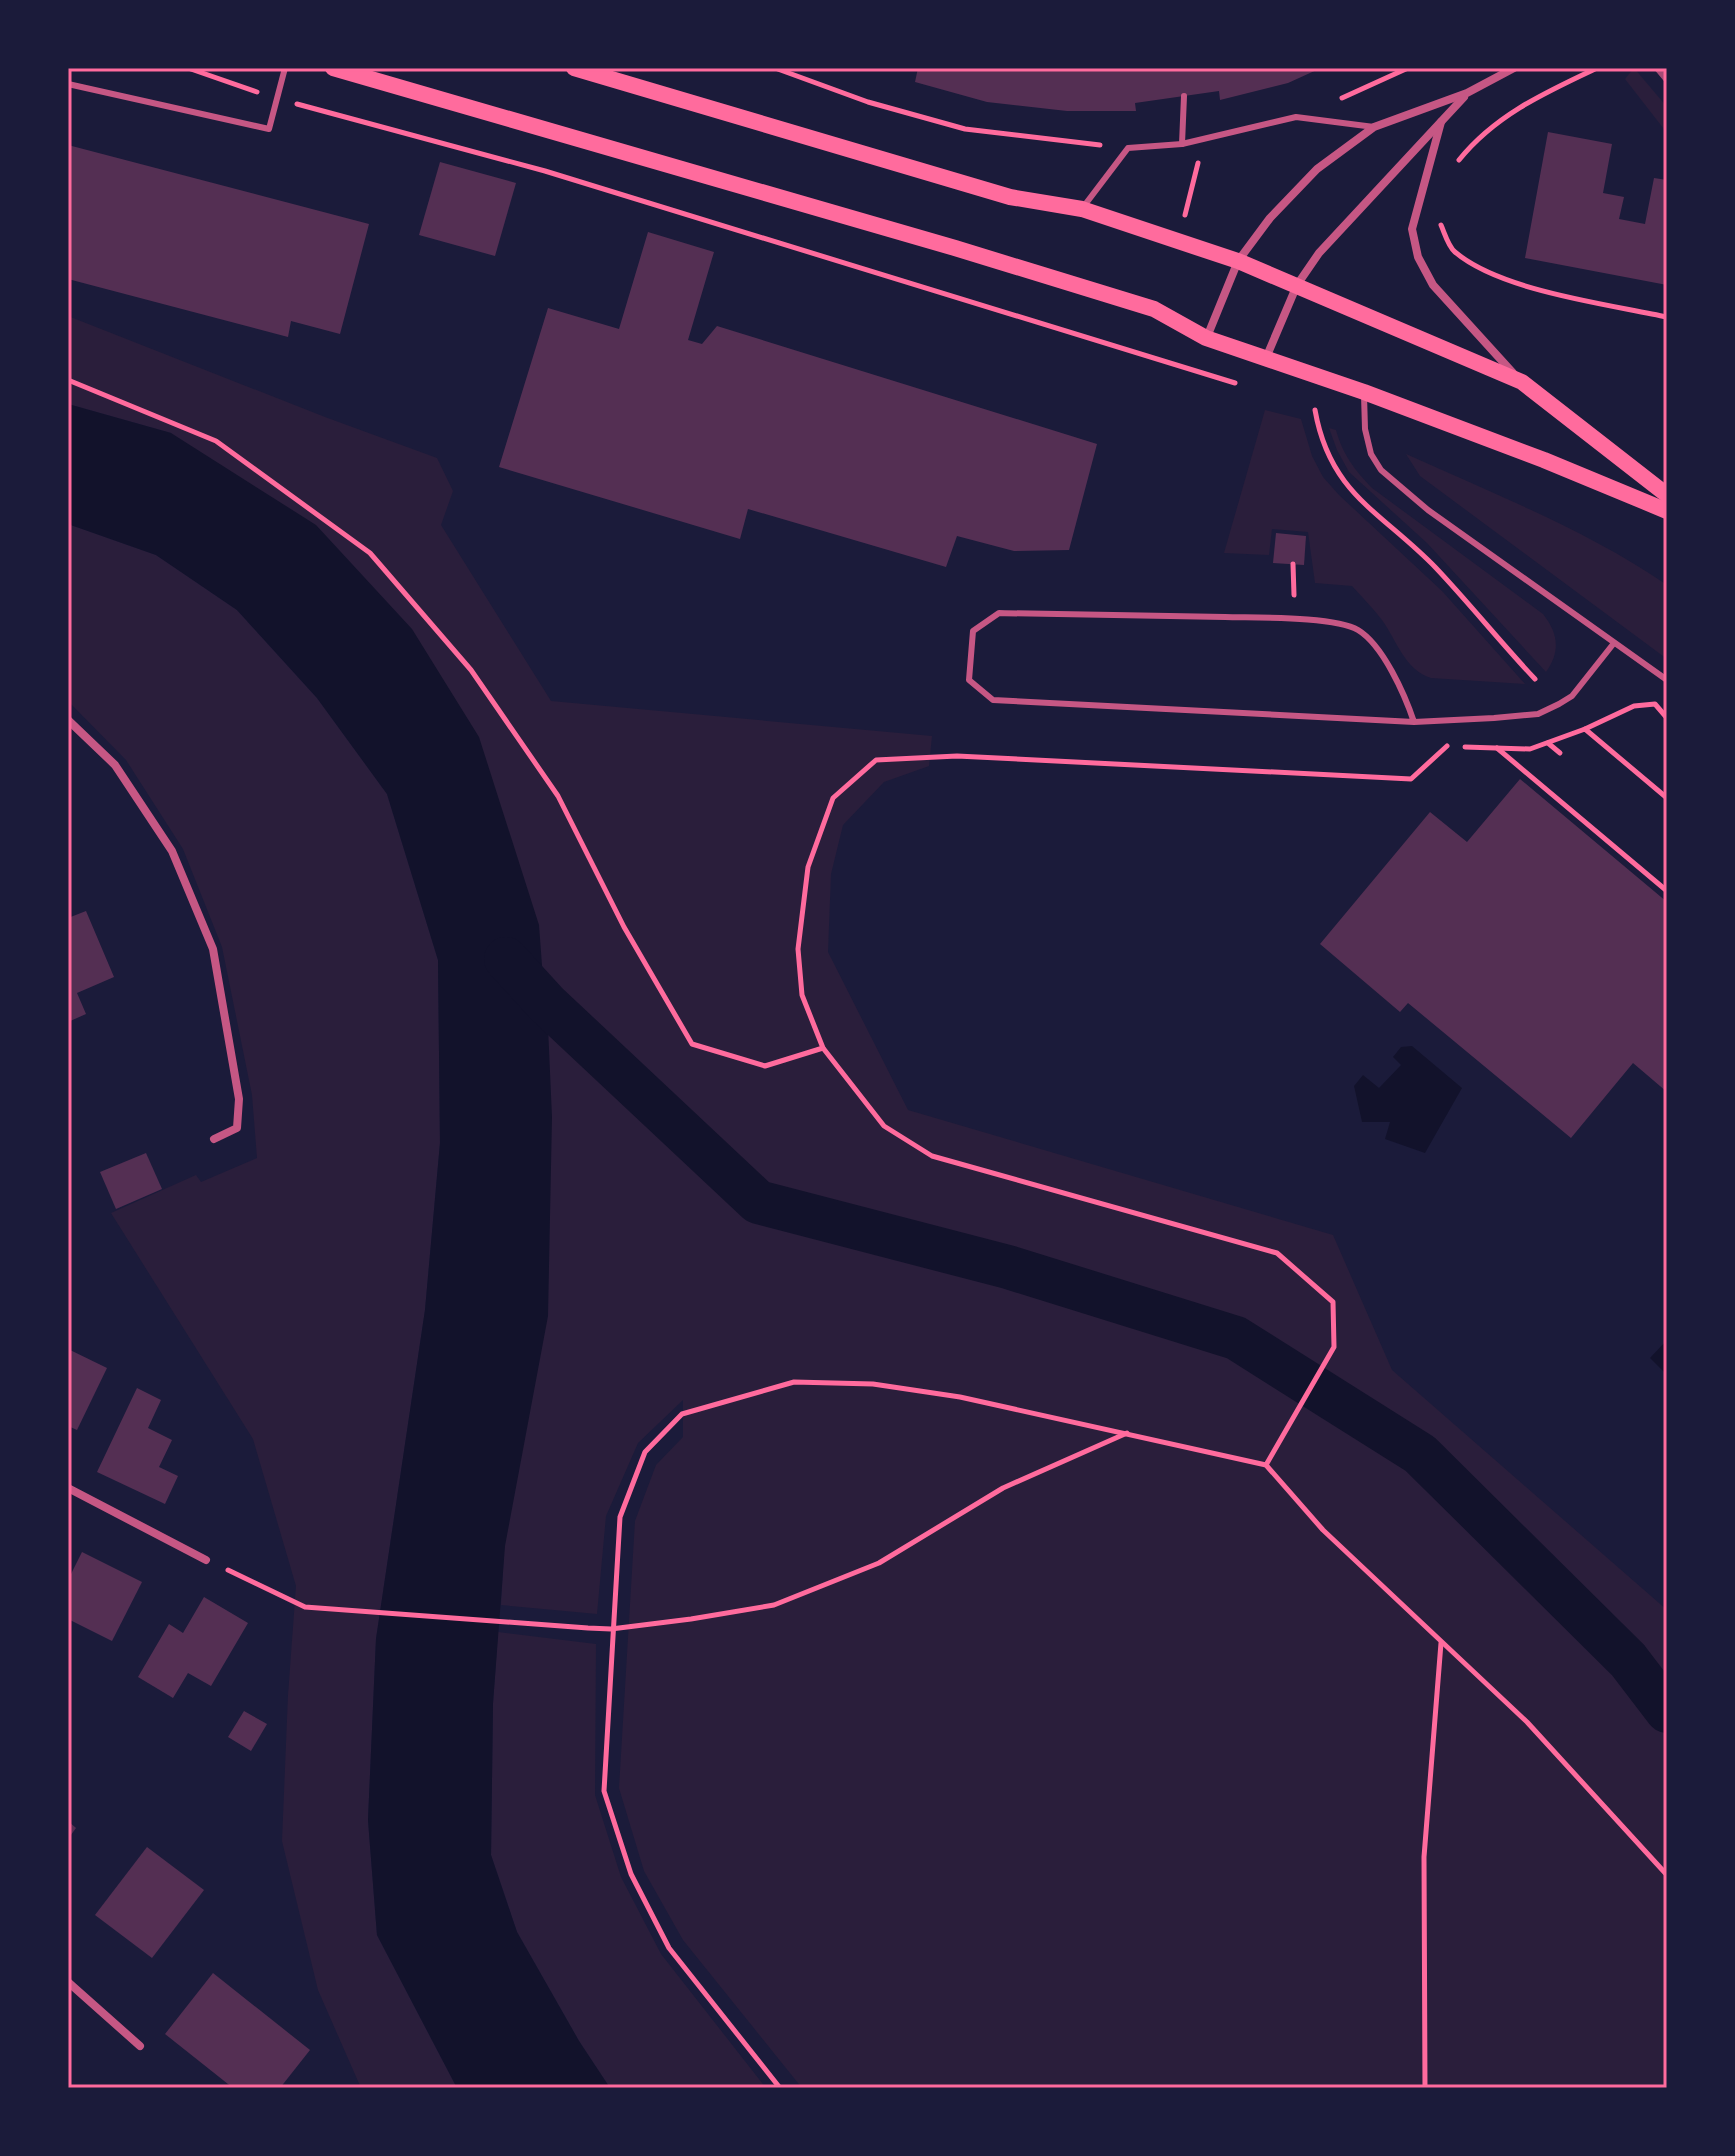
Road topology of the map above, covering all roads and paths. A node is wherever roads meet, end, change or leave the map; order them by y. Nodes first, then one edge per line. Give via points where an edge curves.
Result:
1 (188, 68) edge
2 (285, 68) edge
3 (333, 68) edge
4 (574, 68) edge
5 (775, 68) edge
6 (1408, 68) edge
7 (1514, 68) edge
8 (1597, 68) edge
9 (68, 84) edge
10 (1467, 93) junction
11 (1184, 96) dead end
12 (276, 98) junction
13 (1296, 117) junction
14 (1442, 120) junction
15 (1374, 127) junction
16 (1205, 139) junction
17 (1182, 144) junction
18 (1128, 148) junction
19 (1453, 169) dead end
20 (1082, 209) junction
21 (1184, 216) dead end
22 (1438, 219) dead end
23 (1238, 261) junction
24 (1297, 285) junction
25 (1667, 317) edge
26 (1206, 338) junction
27 (1266, 358) junction
28 (68, 380) edge
29 (1522, 382) junction
30 (1235, 383) dead end
31 (1364, 392) junction
32 (1315, 410) dead end
33 (1667, 495) edge
34 (1667, 511) edge
35 (1614, 643) junction
36 (1535, 679) dead end
37 (1667, 680) edge
38 (1667, 718) edge
39 (68, 720) edge
40 (1414, 722) junction
41 (1585, 729) junction
42 (1548, 743) junction
43 (1497, 748) junction
44 (1560, 753) dead end
45 (1667, 798) edge
46 (1667, 891) edge
47 (823, 1048) junction
48 (214, 1139) dead end
49 (1127, 1433) junction
50 (1266, 1465) junction
51 (68, 1488) edge
52 (206, 1560) joint
53 (611, 1629) junction
54 (1441, 1642) junction
55 (1667, 1875) edge
56 (68, 1982) edge
57 (140, 2046) dead end
58 (780, 2088) edge
59 (1425, 2088) edge

1 - 12 path
2 - 12 lane
3 - 26 main road via 1154,309
4 - 20 main road via 1010,197
5 - 18 path via 965,129
6 - 13 path
7 - 10 street
8 - 19 path via 1488,128
9 - 12 lane via 269,129
10 - 14 street
10 - 15 street
11 - 17 lane
12 - 30 path via 545,171
13 - 15 lane
13 - 16 lane
14 - 24 street via 1319,253
14 - 29 street via 1412,229 1418,257 1433,285
15 - 23 street via 1317,169
16 - 17 lane
16 - 21 path
17 - 18 lane
18 - 20 lane
20 - 23 main road
22 - 25 path via 1452,250 1485,272
23 - 24 main road
23 - 26 street
24 - 27 street
24 - 29 main road
26 - 27 main road
27 - 31 main road
28 - 47 path via 216,441 370,553 471,670 558,796 624,927 692,1044 765,1066
29 - 33 main road
31 - 34 main road
31 - 35 lane via 1365,429 1381,470 1428,510
32 - 36 path via 1326,453 1343,483 1435,568
35 - 37 lane
35 - 40 lane via 1572,696 1538,714
38 - 41 path via 1655,704 1634,706
39 - 48 street via 115,765 172,851 213,949 239,1099 237,1128
40 - 40 lane via 1371,643 1345,625 1294,619 999,613 973,631 969,680 993,700
41 - 42 path
41 - 45 path
42 - 43 path via 1530,749
42 - 44 path
43 - 46 path
43 - 47 path via 1444,746 1411,779 957,756 876,760 833,798 808,867 798,949 802,995
47 - 50 path via 884,1126 932,1156 1277,1253 1333,1302 1334,1347
49 - 50 path
49 - 53 path via 1003,1488 879,1563 774,1605
49 - 53 path via 873,1384 794,1382 682,1414 645,1452 620,1517
50 - 54 path via 1323,1530
51 - 52 street
52 - 53 path via 305,1607
53 - 58 path via 604,1791 631,1874 669,1948
54 - 55 path via 1527,1722
54 - 59 path via 1424,1857
56 - 57 street

